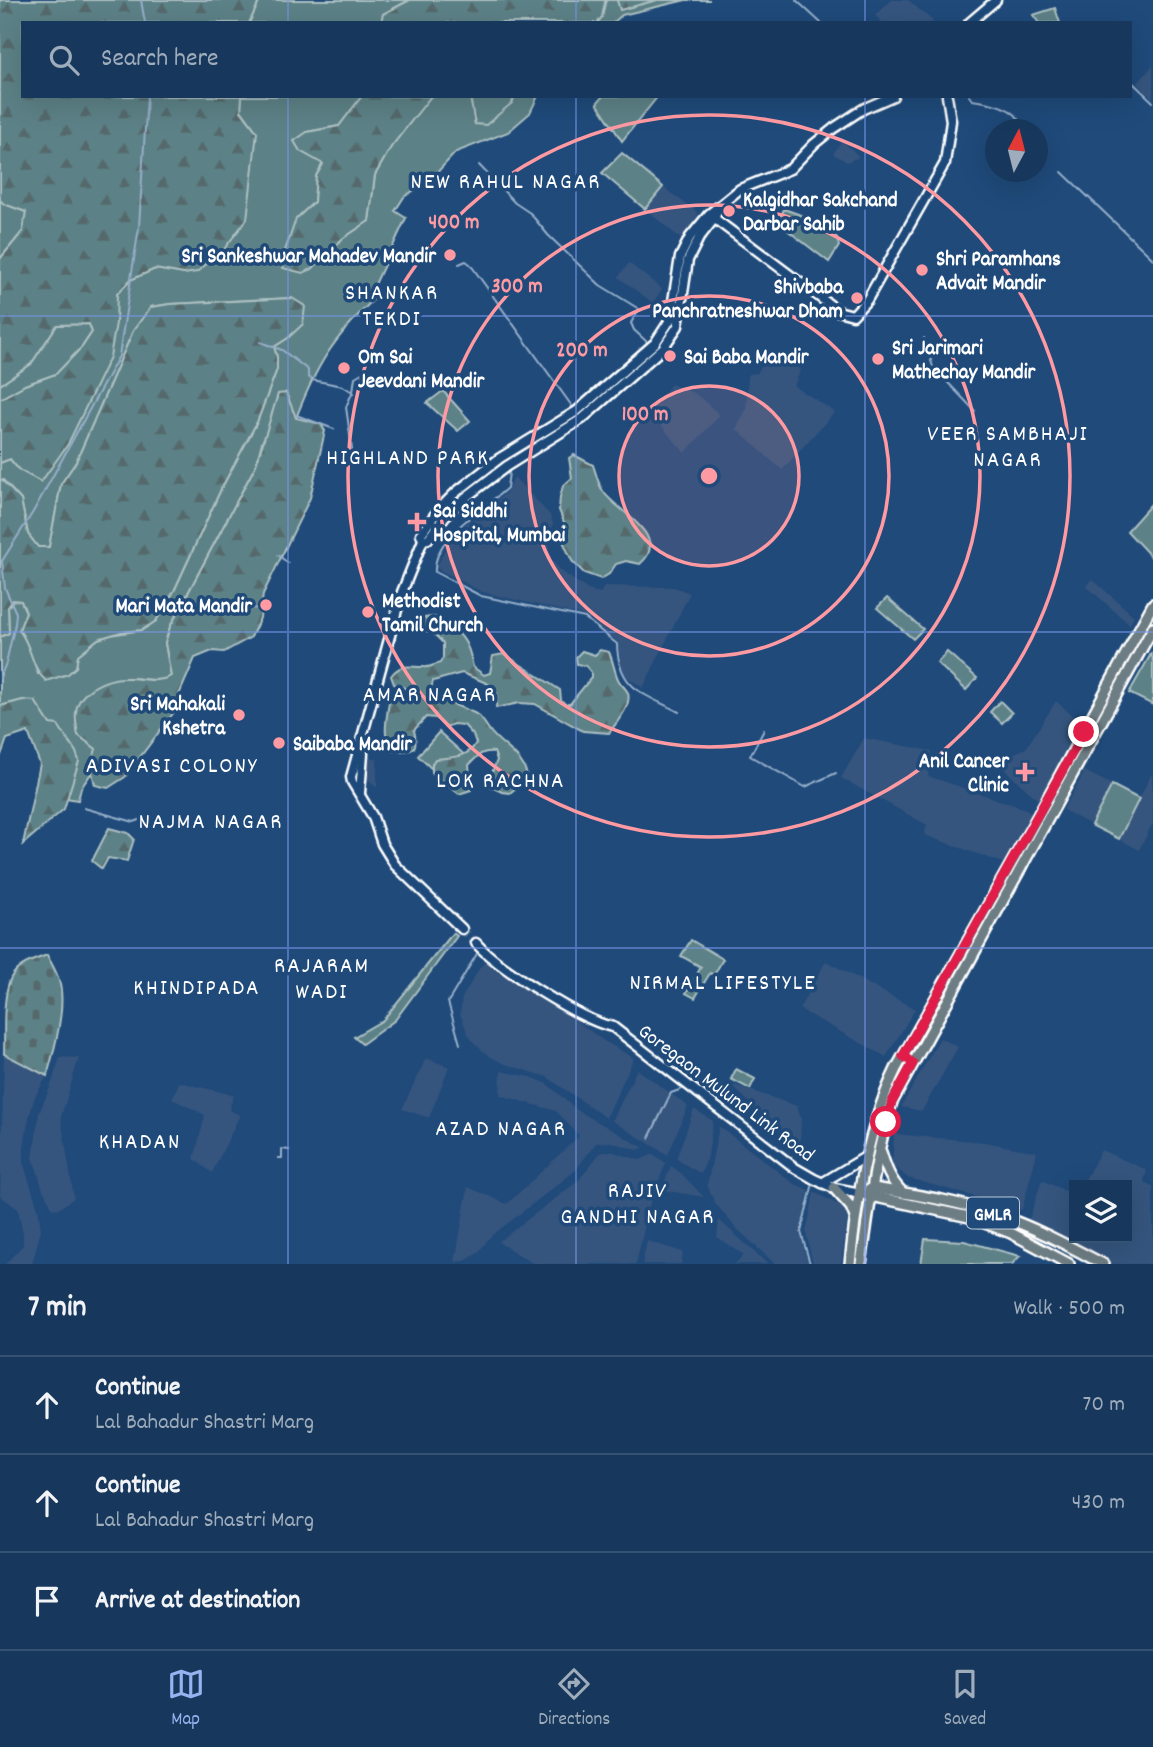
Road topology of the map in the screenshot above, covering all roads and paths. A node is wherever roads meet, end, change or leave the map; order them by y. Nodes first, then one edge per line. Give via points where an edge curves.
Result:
1 (996, 0) edge
2 (971, 21) edge
3 (888, 98) edge
4 (947, 98) edge
5 (712, 216) junction
6 (659, 346) junction
7 (500, 458) junction
8 (507, 466) junction
9 (423, 540) junction
10 (1153, 604) edge
11 (1153, 628) edge
12 (462, 929) tunnel mouth
13 (476, 943) tunnel mouth
14 (903, 1056) junction
15 (913, 1063) junction
16 (880, 1151) junction
17 (868, 1155) junction
18 (821, 1183) junction
19 (834, 1188) junction
20 (902, 1192) junction
21 (861, 1193) junction
22 (872, 1193) junction
23 (938, 1199) junction
24 (934, 1210) junction
25 (855, 1217) junction
26 (850, 1264) edge
27 (861, 1264) edge
28 (1069, 1264) edge
29 (1103, 1264) edge

1 - 2 street
3 - 5 street via 834,128 790,169 740,189
4 - 5 street via 951,121 945,163 867,300 853,315 838,311
5 - 6 street via 688,260 678,326
6 - 7 street via 577,411
6 - 8 street via 582,419
7 - 8 street
7 - 9 street via 439,509 421,534
8 - 9 street via 466,497
9 - 12 street via 402,592 351,777 395,865
10 - 14 main road
11 - 15 main road
13 - 18 street, Goregaon Mulund Link Road via 585,1018 613,1027 795,1168
14 - 15 main road
14 - 17 main road via 882,1098
15 - 16 main road via 892,1102
16 - 20 main road via 893,1183
16 - 22 main road
17 - 18 street
17 - 21 main road
18 - 19 street, Goregaon Mulund Link Road
19 - 21 street, Goregaon Mulund Link Road
19 - 25 main road
20 - 22 main road, GMLR
20 - 23 main road, GMLR
21 - 22 main road, GMLR
21 - 25 main road
22 - 24 main road, GMLR
22 - 27 main road
23 - 24 main road
23 - 29 main road, GMLR via 1002,1216
24 - 28 main road, GMLR via 1011,1233
25 - 26 main road

